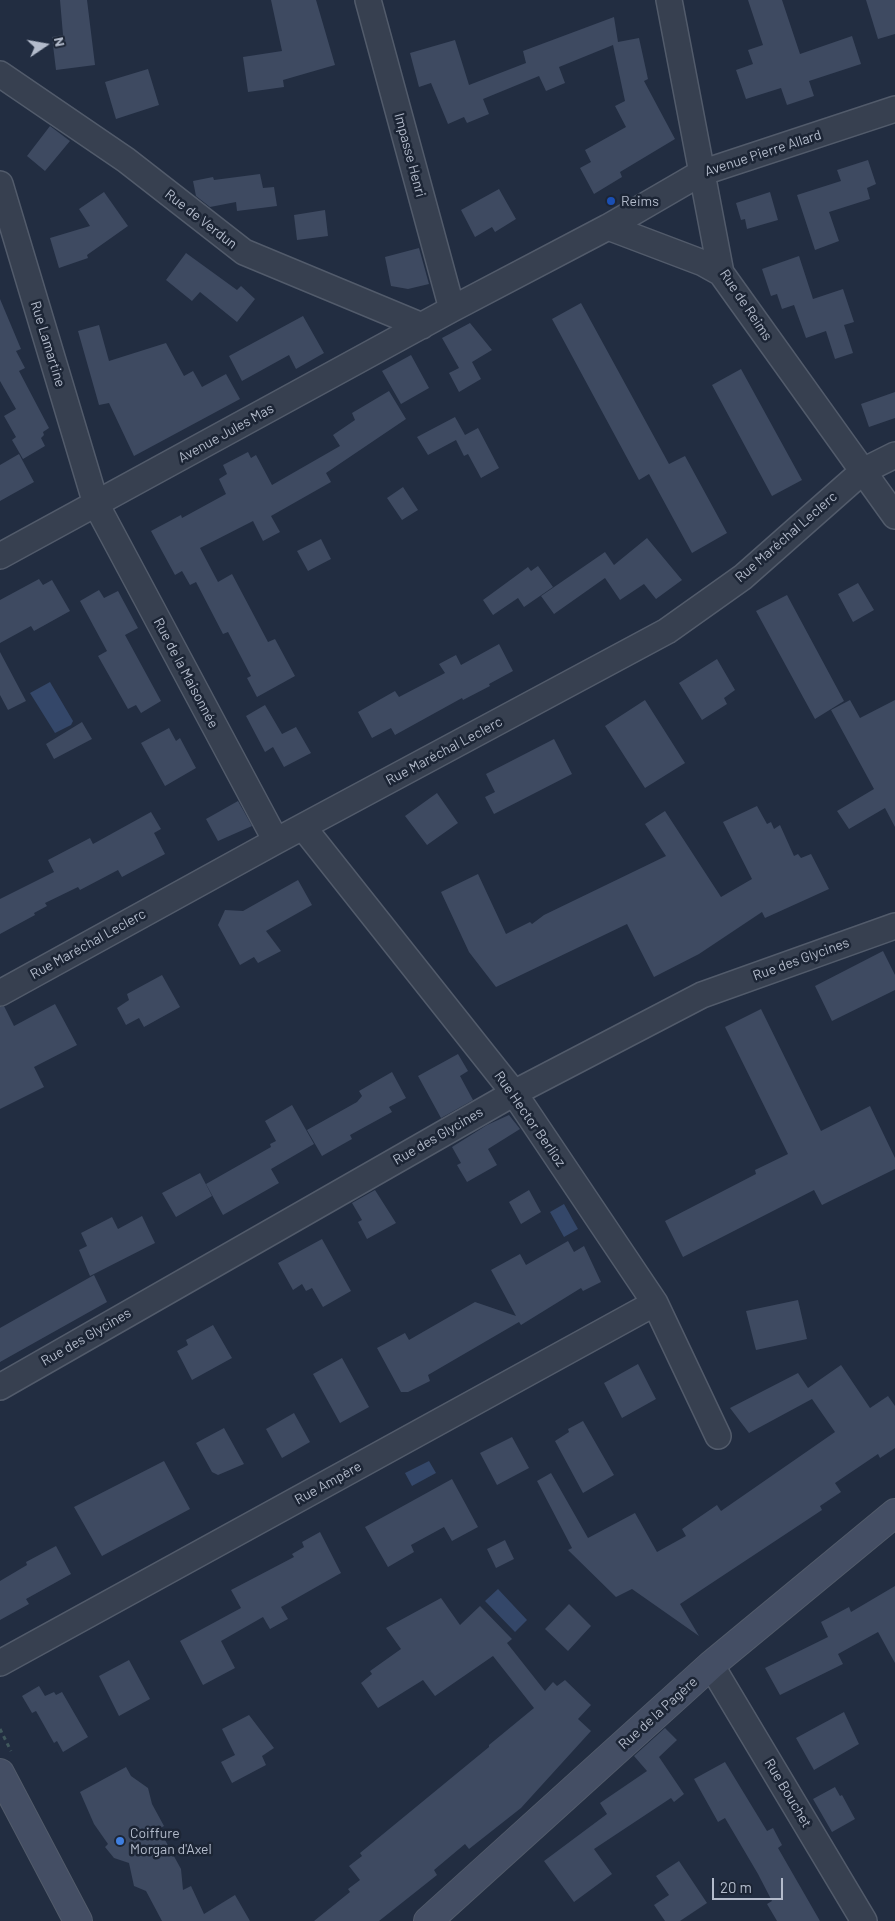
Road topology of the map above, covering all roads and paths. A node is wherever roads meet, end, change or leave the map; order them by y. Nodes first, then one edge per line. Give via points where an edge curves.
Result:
1 (368, 0) edge
2 (669, 0) edge
3 (0, 74) edge
4 (895, 110) edge
5 (701, 173) junction
6 (0, 184) edge
7 (608, 227) junction
8 (10, 253) edge
9 (722, 273) junction
10 (452, 309) junction
11 (422, 326) junction
12 (895, 455) edge
13 (862, 471) junction
14 (96, 504) junction
15 (895, 516) edge
16 (0, 556) edge
17 (303, 827) junction
18 (276, 841) junction
19 (895, 926) edge
20 (0, 993) edge
21 (514, 1093) junction
22 (655, 1302) junction
23 (0, 1387) edge
24 (718, 1436) dead end
25 (895, 1514) edge
26 (0, 1664) edge
27 (711, 1665) junction
28 (0, 1773) edge
29 (78, 1921) edge
30 (428, 1921) edge
31 (864, 1921) edge

1 - 10 street, Impasse Henri
2 - 5 street, Rue de Reims
3 - 11 street, Rue de Verdun via 126,160 244,252
4 - 5 street, Avenue Pierre Allard
5 - 7 street, Avenue Pierre Allard
5 - 9 street, Rue de Reims
6 - 8 street, Rue Lamartine
7 - 9 street
7 - 10 street, Avenue Pierre Allard
8 - 14 street, Rue Lamartine
9 - 13 street, Rue de Reims
10 - 11 street, Avenue Jules Mas
11 - 14 street, Avenue Jules Mas
12 - 13 street, Rue Maréchal Leclerc
13 - 15 street, Rue de Reims
13 - 17 street, Rue Maréchal Leclerc via 742,577 667,631
14 - 16 street, Avenue Jules Mas
14 - 18 street, Rue de la Maisonnée
17 - 18 street, Rue Maréchal Leclerc
17 - 21 street, Rue Hector Berlioz
18 - 20 street, Rue Maréchal Leclerc
19 - 21 street, Rue des Glycines via 702,995
21 - 22 street, Rue Hector Berlioz
21 - 23 street, Rue des Glycines
22 - 24 street, Rue Hector Berlioz
22 - 26 street, Rue Ampère
25 - 27 street, Rue de la Pagère
27 - 30 street, Rue de la Pagère
27 - 31 street, Rue Bouchet
28 - 29 street

